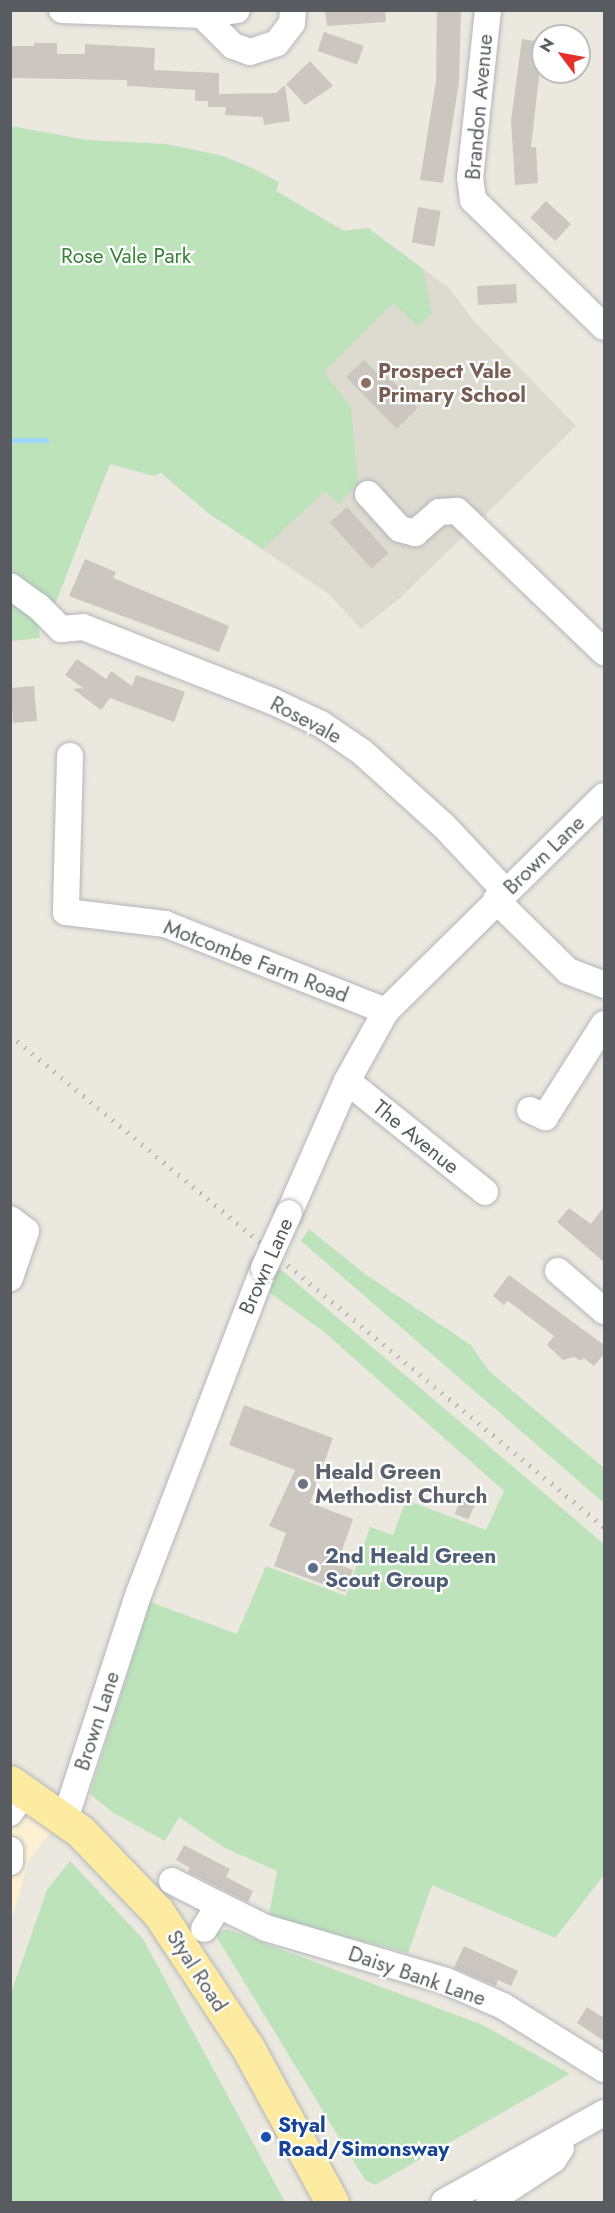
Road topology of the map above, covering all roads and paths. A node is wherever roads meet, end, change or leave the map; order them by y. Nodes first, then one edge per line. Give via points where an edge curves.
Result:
1 (62, 10) edge
2 (237, 10) edge
3 (293, 10) edge
4 (488, 10) edge
5 (202, 15) junction
6 (604, 327) edge
7 (368, 494) dead end
8 (10, 586) edge
9 (604, 652) edge
10 (70, 756) dead end
11 (604, 796) edge
12 (500, 895) junction
13 (604, 986) edge
14 (386, 1011) junction
15 (604, 1024) edge
16 (347, 1081) junction
17 (530, 1110) dead end
18 (485, 1192) dead end
19 (10, 1219) edge
20 (558, 1271) dead end
21 (10, 1278) edge
22 (604, 1311) edge
23 (15, 1795) edge
24 (65, 1819) junction
25 (10, 1850) edge
26 (10, 1862) edge
27 (172, 1881) dead end
28 (219, 1905) junction
29 (204, 1929) dead end
30 (604, 2069) edge
31 (604, 2113) edge
32 (570, 2132) junction
33 (332, 2202) edge
34 (444, 2202) edge
35 (489, 2202) edge

1 - 5 street
2 - 5 street
3 - 5 street via 292,23 277,43 250,52 233,46
4 - 6 street, Brandon Avenue via 470,178 473,200
7 - 9 street via 400,529 415,533 439,512 457,511
8 - 12 street, Rosevale via 61,629 83,627 321,724 362,752 428,811
10 - 14 street, Motcombe Farm Road via 66,912 165,924
11 - 12 street, Brown Lane
12 - 13 street, Rosevale via 568,971
12 - 14 street, Brown Lane
14 - 16 street, Brown Lane
15 - 17 street via 545,1117
16 - 18 street, The Avenue
16 - 24 street, Brown Lane, bridge via 264,1268 139,1593
19 - 21 street via 26,1231
20 - 22 street
23 - 24 main road, Styal Road
24 - 33 main road, Styal Road via 158,1912 248,2048
25 - 26 street
27 - 28 street, Daisy Bank Lane
28 - 29 street
28 - 30 street, Daisy Bank Lane via 266,1928 446,1981 503,2006
31 - 32 street
32 - 34 street
32 - 35 street via 554,2160

